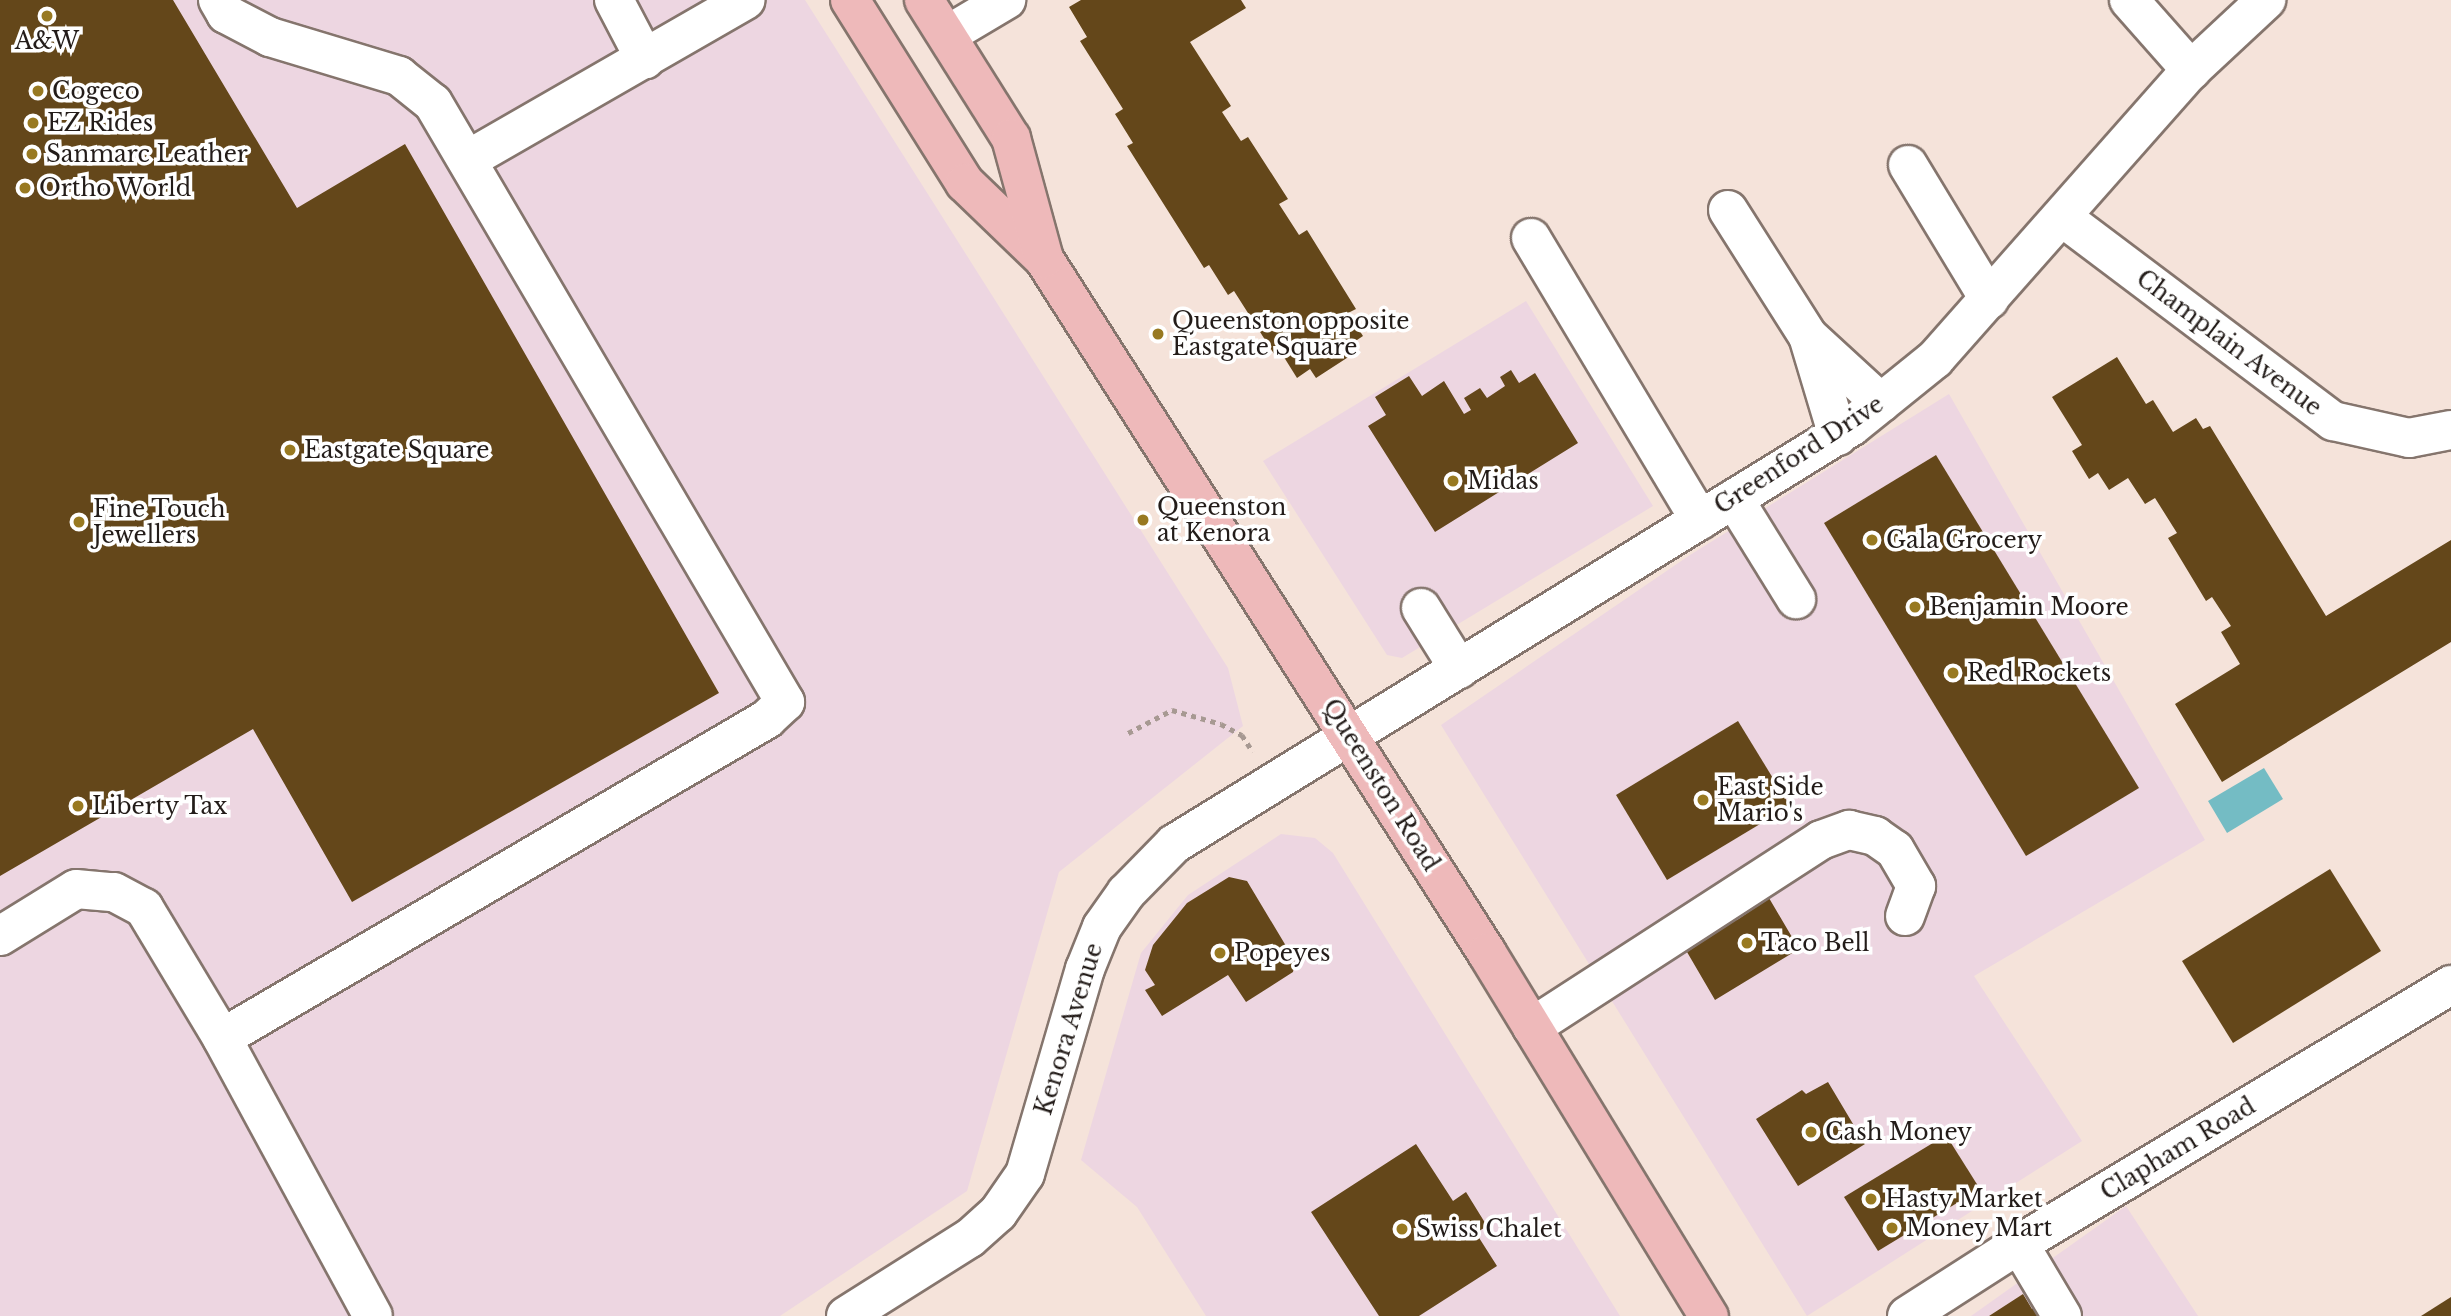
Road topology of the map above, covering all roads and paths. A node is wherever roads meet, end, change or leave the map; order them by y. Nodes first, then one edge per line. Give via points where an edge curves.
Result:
1 (218, 0) edge
2 (614, 0) edge
3 (745, 0) edge
4 (850, 0) edge
5 (924, 0) edge
6 (1006, 0) edge
7 (2129, 0) edge
8 (2266, 0) edge
9 (947, 35) junction
10 (645, 59) junction
11 (2191, 70) junction
12 (469, 159) junction
13 (1908, 165) dead end
14 (1728, 210) dead end
15 (2062, 217) junction
16 (1531, 239) dead end
17 (1044, 258) junction
18 (1989, 299) junction
19 (1808, 335) junction
20 (1881, 403) junction
21 (2451, 430) edge
22 (1838, 436) junction
23 (1734, 499) junction
24 (1700, 520) junction
25 (1796, 599) dead end
26 (1421, 608) dead end
27 (1459, 668) junction
28 (1128, 733) dead end
29 (1350, 736) junction
30 (1272, 782) junction
31 (1905, 916) dead end
32 (0, 936) edge
33 (2451, 985) edge
34 (1532, 1027) junction
35 (222, 1038) junction
36 (2019, 1244) junction
37 (866, 1311) edge
38 (373, 1316) edge
39 (1709, 1316) edge
40 (1907, 1316) edge
41 (2062, 1316) edge

1 - 12 street via 226,14 270,37 399,76 433,103
2 - 10 street
3 - 10 street
4 - 17 main road, Queenston Road via 965,183
5 - 9 main road, Queenston Road
6 - 9 street
7 - 11 street
8 - 11 street, Greenford Drive
9 - 17 main road, Queenston Road via 1011,138
10 - 12 street
11 - 15 street, Greenford Drive
12 - 35 street via 785,702 766,719
13 - 18 street
14 - 19 street
15 - 18 street, Greenford Drive
15 - 21 street, Champlain Avenue via 2333,421 2409,438
16 - 24 street
17 - 29 main road, Queenston Road
18 - 20 street, Greenford Drive via 1935,359
19 - 20 street
19 - 22 street
20 - 22 street, Greenford Drive
22 - 23 street, Greenford Drive
23 - 24 street, Greenford Drive
23 - 25 street
24 - 27 street, Greenford Drive
26 - 27 street
27 - 29 street, Greenford Drive
28 - 30 path via 1172,710 1221,723 1242,735
29 - 30 street, Kenora Avenue
29 - 34 main road, Queenston Road
30 - 37 street, Kenora Avenue via 1174,844 1126,893 1102,928 1085,969 1025,1174 998,1213 971,1238
31 - 34 street via 1916,886 1895,850 1875,836 1849,830 1821,840
32 - 35 street via 76,889 114,892 144,908
33 - 36 street, Clapham Road
34 - 39 main road, Queenston Road
35 - 38 street
36 - 40 street, Clapham Road
36 - 41 street

